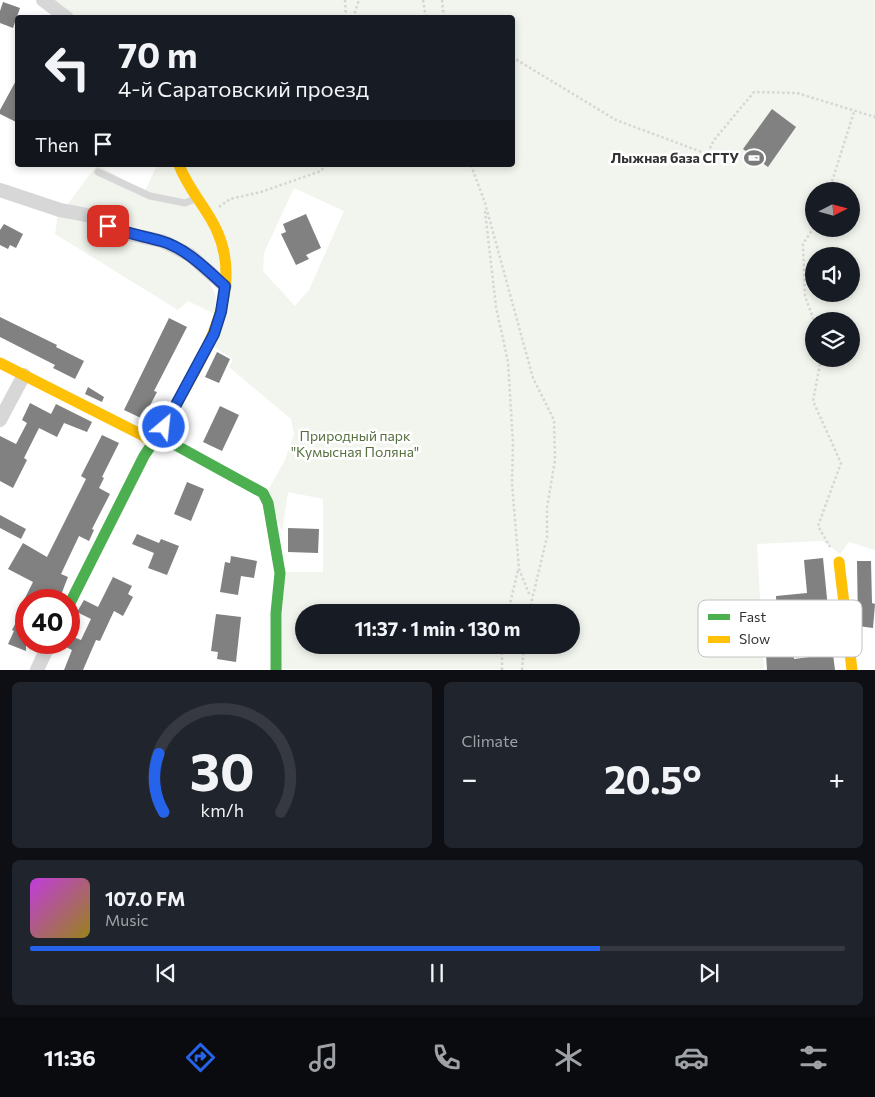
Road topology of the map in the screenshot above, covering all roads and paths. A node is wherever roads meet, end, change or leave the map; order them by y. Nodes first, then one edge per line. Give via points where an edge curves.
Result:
1 (43, 0) edge
2 (345, 0) edge
3 (349, 0) edge
4 (359, 0) edge
5 (423, 0) edge
6 (442, 0) edge
7 (346, 5) junction
8 (62, 15) edge
9 (346, 15) edge
10 (354, 15) edge
11 (426, 15) edge
12 (444, 15) edge
13 (515, 59) edge
14 (854, 112) junction
15 (875, 117) edge
16 (180, 167) edge
17 (324, 167) edge
18 (471, 167) edge
19 (98, 172) dead end
20 (832, 182) edge
21 (0, 190) edge
22 (196, 198) junction
23 (484, 203) junction
24 (207, 216) junction
25 (807, 238) edge
26 (225, 286) junction
27 (811, 312) edge
28 (0, 362) edge
29 (819, 367) edge
30 (24, 375) junction
31 (0, 420) edge
32 (156, 440) junction
33 (839, 562) joint
34 (519, 569) junction
35 (77, 589) edge
36 (531, 598) junction
37 (844, 600) edge
38 (510, 604) edge
39 (530, 604) edge
40 (44, 654) edge
41 (502, 654) edge
42 (523, 654) edge
43 (850, 657) edge
44 (37, 670) edge
45 (276, 670) edge
46 (502, 670) edge
47 (522, 670) edge
48 (852, 670) edge

1 - 8 street
2 - 7 path
3 - 7 path
4 - 10 path
5 - 11 path
6 - 12 path
7 - 9 path
13 - 14 path via 616,120 707,154 714,140 754,92 797,93
14 - 15 path
14 - 20 path
16 - 22 street
17 - 24 path via 321,171 261,192 230,199
18 - 23 path
19 - 22 lane via 150,196 185,203
21 - 26 street via 60,210 87,215 128,234 162,241 190,255
22 - 24 street
23 - 34 path via 496,307 508,362
23 - 36 path via 533,378 554,420 555,460 546,537
24 - 26 street via 217,231 227,265
25 - 27 path via 803,244 805,296
26 - 32 street via 214,334
28 - 30 street
29 - 33 path via 813,401 841,463 818,526
30 - 31 street
30 - 32 street
32 - 35 street
32 - 45 street via 263,493 268,503 280,573
33 - 37 street
34 - 36 path
34 - 38 path
36 - 39 path
40 - 44 street
41 - 46 path
42 - 47 path
43 - 48 street

